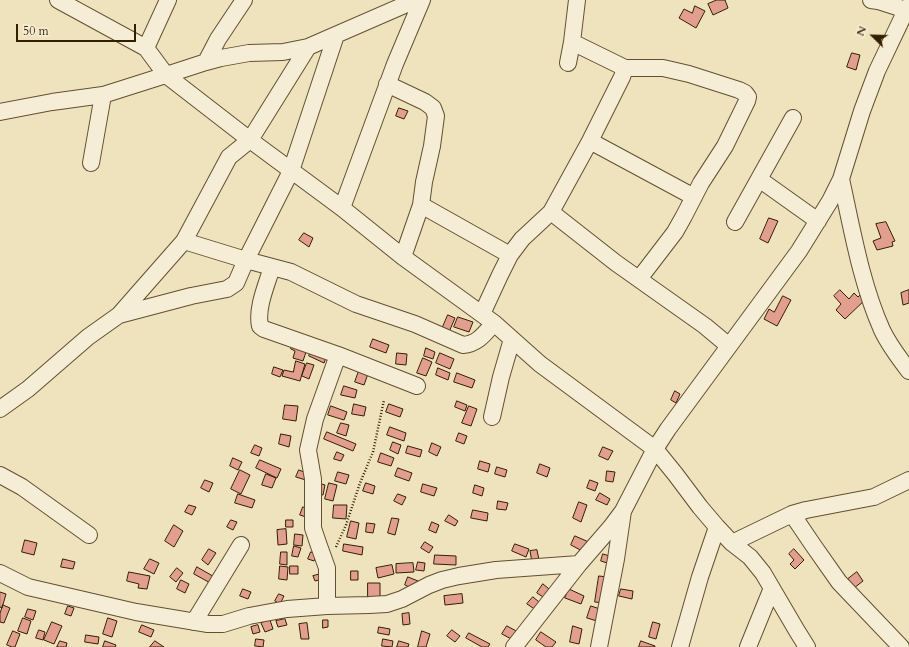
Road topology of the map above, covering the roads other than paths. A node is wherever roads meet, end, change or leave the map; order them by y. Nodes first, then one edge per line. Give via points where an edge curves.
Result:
1 (58, 0) edge
2 (168, 0) edge
3 (244, 0) edge
4 (416, 0) edge
5 (422, 0) edge
6 (577, 0) edge
7 (871, 0) edge
8 (907, 8) edge
9 (336, 35) junction
10 (572, 42) junction
11 (308, 47) junction
12 (146, 48) junction
13 (206, 62) junction
14 (568, 63) dead end
15 (625, 68) junction
16 (166, 76) junction
17 (388, 84) junction
18 (103, 95) junction
19 (0, 112) edge
20 (793, 118) dead end
21 (250, 140) junction
22 (590, 141) junction
23 (91, 163) dead end
24 (291, 171) junction
25 (759, 179) junction
26 (841, 179) junction
27 (694, 197) junction
28 (421, 205) junction
29 (342, 208) junction
30 (551, 212) junction
31 (818, 221) junction
32 (735, 222) dead end
33 (184, 241) junction
34 (510, 255) junction
35 (403, 257) junction
36 (246, 260) junction
37 (272, 267) junction
38 (639, 279) junction
39 (119, 315) junction
40 (488, 318) junction
41 (512, 339) junction
42 (729, 346) junction
43 (338, 355) junction
44 (906, 363) edge
45 (417, 386) dead end
46 (0, 409) edge
47 (492, 417) dead end
48 (655, 450) junction
49 (0, 475) edge
50 (909, 480) edge
51 (624, 510) junction
52 (792, 514) junction
53 (717, 527) junction
54 (89, 535) dead end
55 (732, 543) junction
56 (241, 545) dead end
57 (579, 564) junction
58 (0, 572) edge
59 (772, 588) junction
60 (327, 606) junction
61 (194, 622) junction
62 (514, 647) edge
63 (599, 647) edge
64 (680, 647) edge
65 (748, 647) edge
66 (807, 647) edge
67 (901, 647) edge

1 - 12 street
2 - 12 street
3 - 13 street
4 - 9 street
5 - 17 street
6 - 10 street
7 - 8 street
8 - 26 street via 877,71
9 - 11 street
9 - 24 street
10 - 14 street
10 - 15 street
11 - 13 street via 283,52 249,53
11 - 21 street
12 - 16 street
13 - 16 street
15 - 22 street
15 - 27 street via 663,68 689,74 739,90 748,97 725,146
16 - 18 street
16 - 21 street
17 - 28 street via 425,102 433,108 436,116
17 - 29 street
18 - 19 street
18 - 23 street
20 - 25 street
21 - 24 street
21 - 33 street via 229,156
22 - 27 street
22 - 30 street
24 - 29 street
24 - 36 street
25 - 31 street
25 - 32 street
26 - 31 street
26 - 44 street via 860,265 870,297 883,330
27 - 38 street via 675,232
28 - 34 street
28 - 35 street
29 - 35 street
30 - 34 street via 522,239
30 - 38 street
31 - 42 street
33 - 36 street
33 - 39 street
34 - 40 street via 500,275
35 - 40 street
36 - 37 street
36 - 39 street via 236,283 227,289
37 - 40 street via 291,272 356,304 415,324 463,345 480,339
37 - 43 street via 261,305 260,326
38 - 42 street
39 - 46 street
40 - 41 street
41 - 47 street
41 - 48 street via 540,364
42 - 48 street
43 - 45 street
43 - 60 street via 315,419 308,450 313,479 313,528 327,568
48 - 51 street
48 - 53 street
49 - 54 street via 22,487
50 - 52 street via 874,497
51 - 57 street
51 - 63 street
52 - 55 street
52 - 67 street via 839,582
53 - 55 street
53 - 64 street
55 - 59 street via 750,557
56 - 61 street
57 - 60 street via 496,570 459,576 429,585 387,604
57 - 62 street
58 - 61 street via 28,587 136,612
59 - 65 street
59 - 66 street
60 - 61 street via 287,609 223,624

